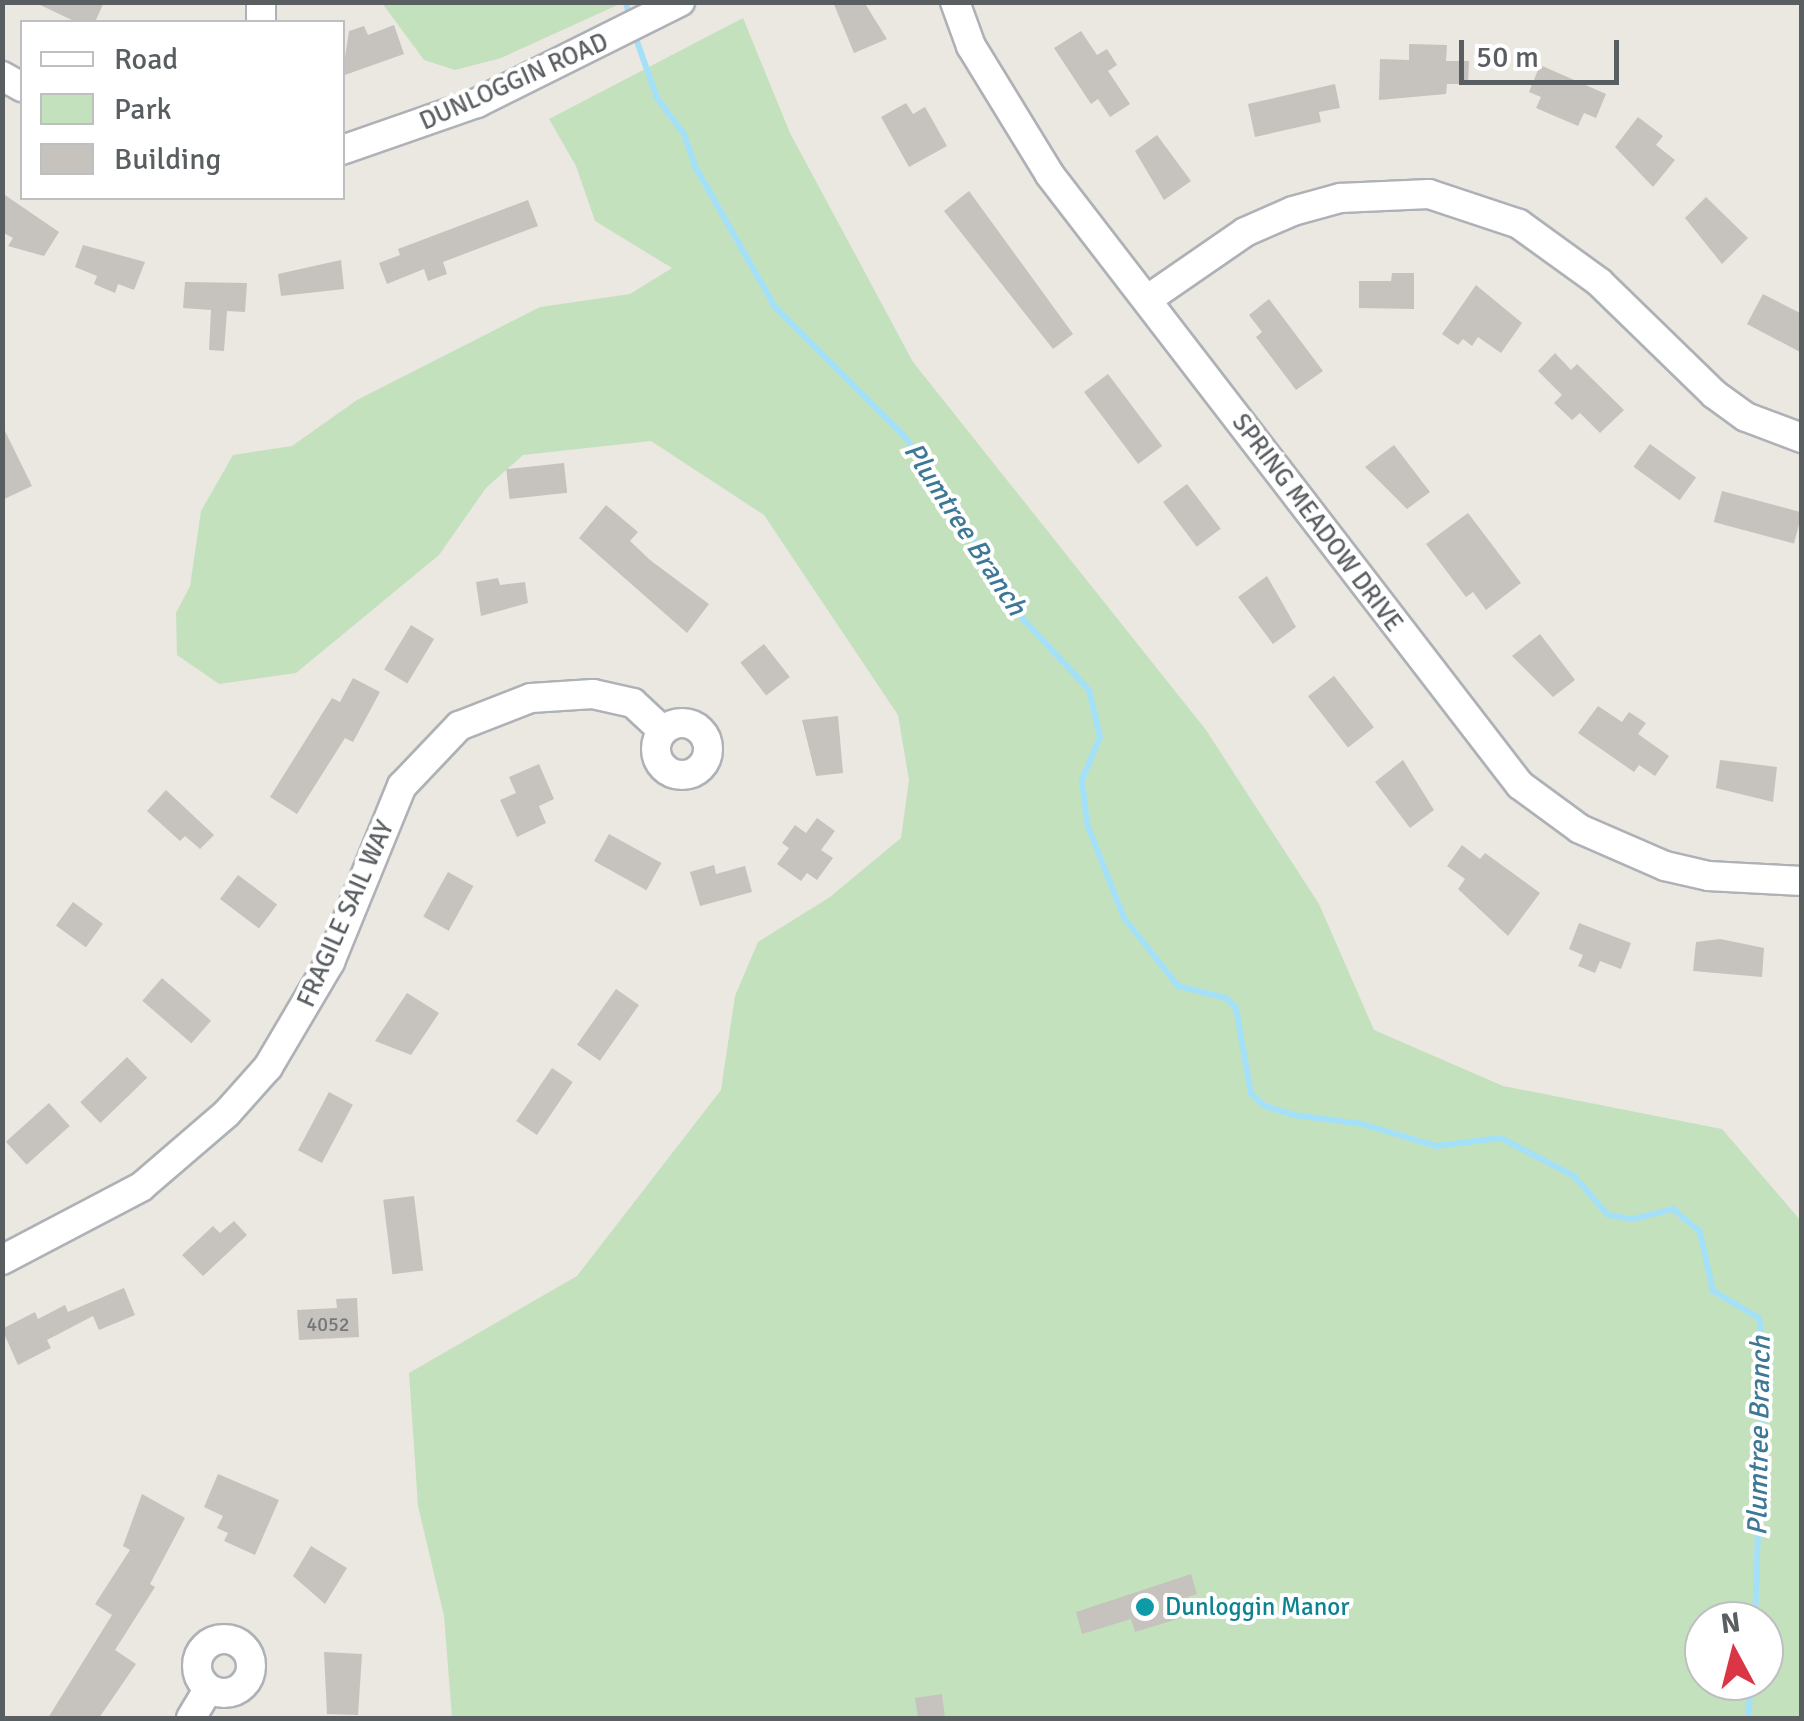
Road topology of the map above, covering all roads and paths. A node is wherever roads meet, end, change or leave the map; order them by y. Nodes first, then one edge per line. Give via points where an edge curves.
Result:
1 (955, 2) edge
2 (676, 5) edge
3 (345, 149) edge
4 (1148, 299) junction
5 (1802, 438) edge
6 (662, 730) dead end
7 (1802, 881) edge
8 (2, 1260) edge
9 (208, 1690) dead end
10 (191, 1718) edge

1 - 4 street, SPRING MEADOW DRIVE via 971,46 1026,142
2 - 3 street, DUNLOGGIN ROAD via 478,103
4 - 5 street via 1245,232 1293,211 1340,198 1429,194 1519,224 1599,282 1714,394 1746,417
4 - 7 street, SPRING MEADOW DRIVE via 1520,785 1580,829 1666,866
6 - 8 street, FRAGILE SAIL WAY via 633,703 592,694 531,698 459,726 402,786 330,962 268,1067 227,1113 141,1187
9 - 10 street

